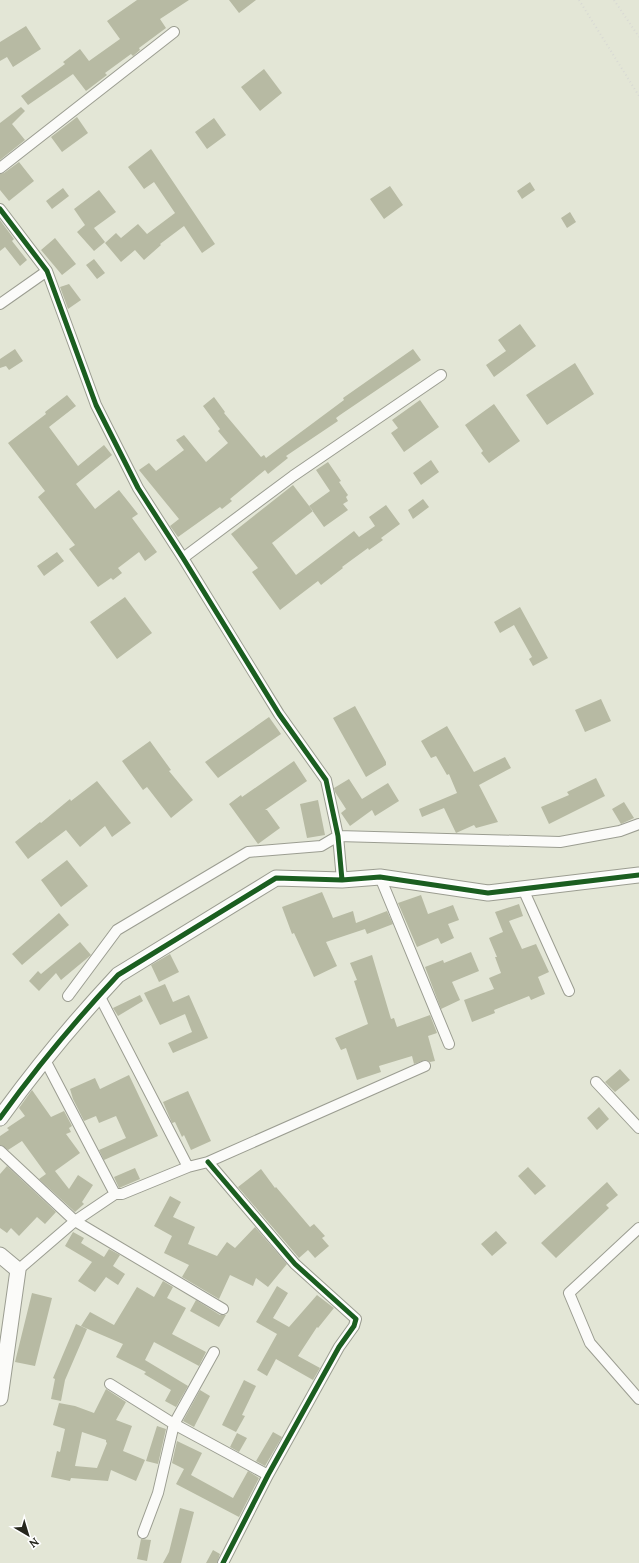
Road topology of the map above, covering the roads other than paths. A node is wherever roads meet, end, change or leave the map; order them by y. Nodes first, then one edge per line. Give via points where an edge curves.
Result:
1 (174, 32) dead end
2 (0, 168) edge
3 (0, 209) edge
4 (47, 271) junction
5 (0, 304) edge
6 (441, 376) dead end
7 (183, 558) junction
8 (639, 824) edge
9 (338, 836) junction
10 (638, 876) edge
11 (380, 877) junction
12 (342, 880) junction
13 (522, 889) junction
14 (569, 992) dead end
15 (99, 995) junction
16 (68, 996) dead end
17 (449, 1044) dead end
18 (45, 1060) junction
19 (424, 1066) dead end
20 (596, 1082) dead end
21 (0, 1118) edge
22 (639, 1128) edge
23 (0, 1151) edge
24 (208, 1162) junction
25 (188, 1167) junction
26 (115, 1194) junction
27 (76, 1221) junction
28 (639, 1228) edge
29 (0, 1255) edge
30 (18, 1270) junction
31 (222, 1308) dead end
32 (214, 1352) dead end
33 (110, 1384) dead end
34 (0, 1398) edge
35 (639, 1399) edge
36 (174, 1424) junction
37 (268, 1474) junction
38 (143, 1533) dead end
39 (223, 1563) edge

1 - 2 street
3 - 4 street
4 - 5 street
4 - 7 street via 96,405 138,488
6 - 7 street via 293,476
7 - 9 street via 279,714 326,780
8 - 9 street via 620,831 560,842
9 - 12 street
9 - 16 street via 321,846 248,852 117,930
10 - 13 street
11 - 12 street
11 - 13 street via 488,893
11 - 17 street
12 - 15 street via 276,878 118,975
13 - 14 street
15 - 18 street
15 - 25 street
18 - 21 street
18 - 26 street
19 - 24 street
20 - 22 street
23 - 27 street
24 - 25 street
24 - 37 street via 295,1264 356,1319
25 - 26 street via 122,1194
26 - 27 street
27 - 30 street
27 - 31 street
28 - 35 street via 569,1293 590,1343
29 - 30 street
30 - 34 street
32 - 36 street
33 - 36 street
36 - 37 street
36 - 38 street via 158,1493
37 - 39 street

